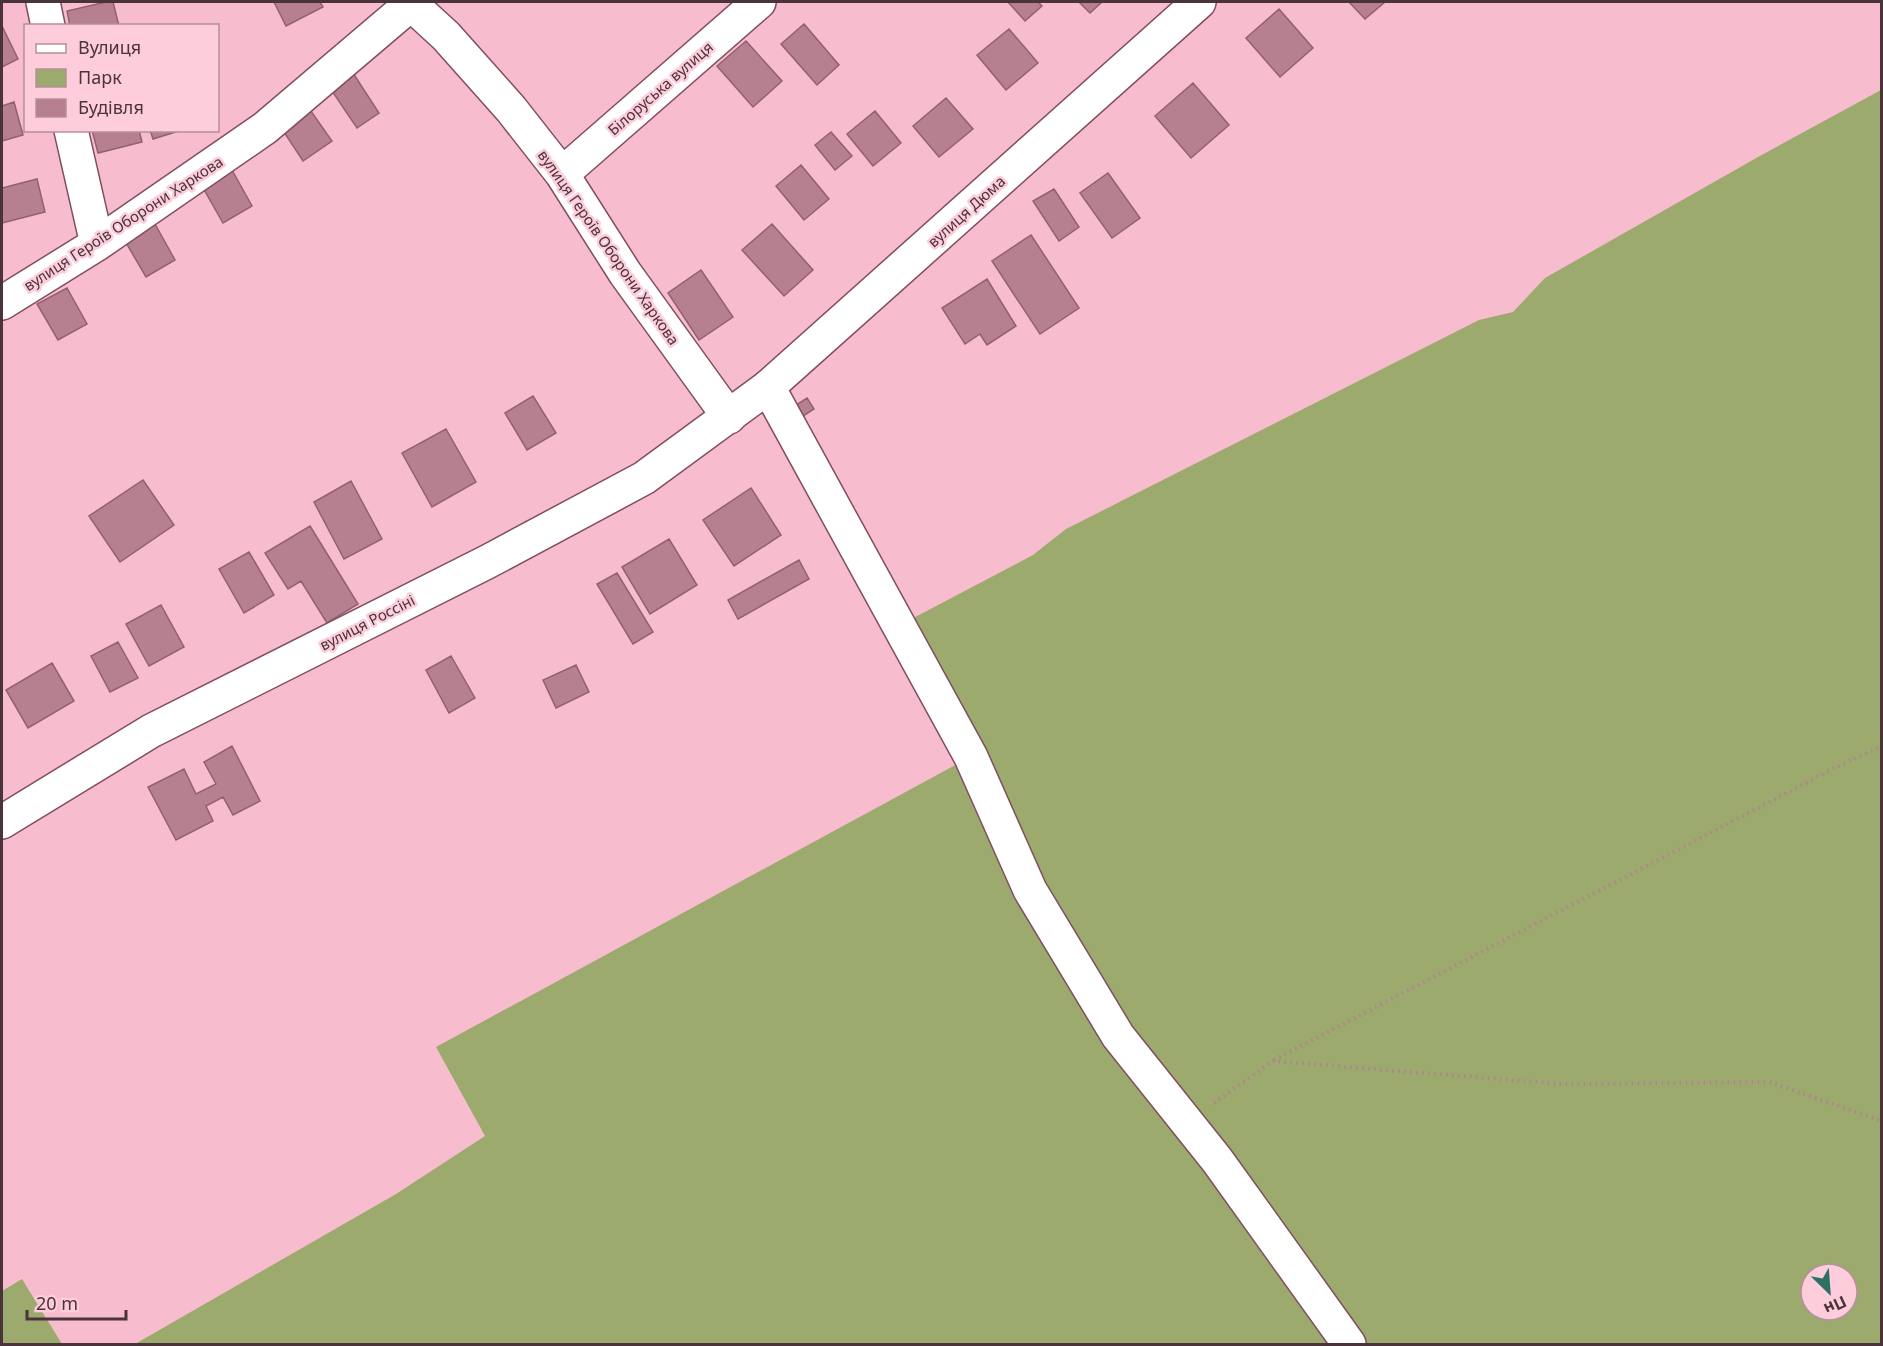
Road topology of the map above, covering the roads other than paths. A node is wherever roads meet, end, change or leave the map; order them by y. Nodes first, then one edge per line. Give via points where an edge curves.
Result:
1 (43, 2) edge
2 (759, 2) edge
3 (1199, 2) edge
4 (410, 3) edge
5 (48, 24) edge
6 (71, 132) edge
7 (562, 174) junction
8 (97, 244) junction
9 (2, 303) edge
10 (768, 387) junction
11 (729, 417) junction
12 (2, 822) edge
13 (1349, 1344) edge

1 - 5 street
2 - 7 street, Білоруська вулиця
3 - 10 street, вулиця Дюма
4 - 7 street, вулиця Героїв Оборони Харкова via 446,36 511,109
4 - 8 street, вулиця Героїв Оборони Харкова via 265,128
6 - 8 street
7 - 11 street, вулиця Героїв Оборони Харкова via 625,273
8 - 9 street, вулиця Героїв Оборони Харкова
10 - 11 street, вулиця Дюма
10 - 13 street via 970,757 1030,890 1118,1036 1217,1160
11 - 12 street, вулиця Россіні via 644,478 487,562 151,731

